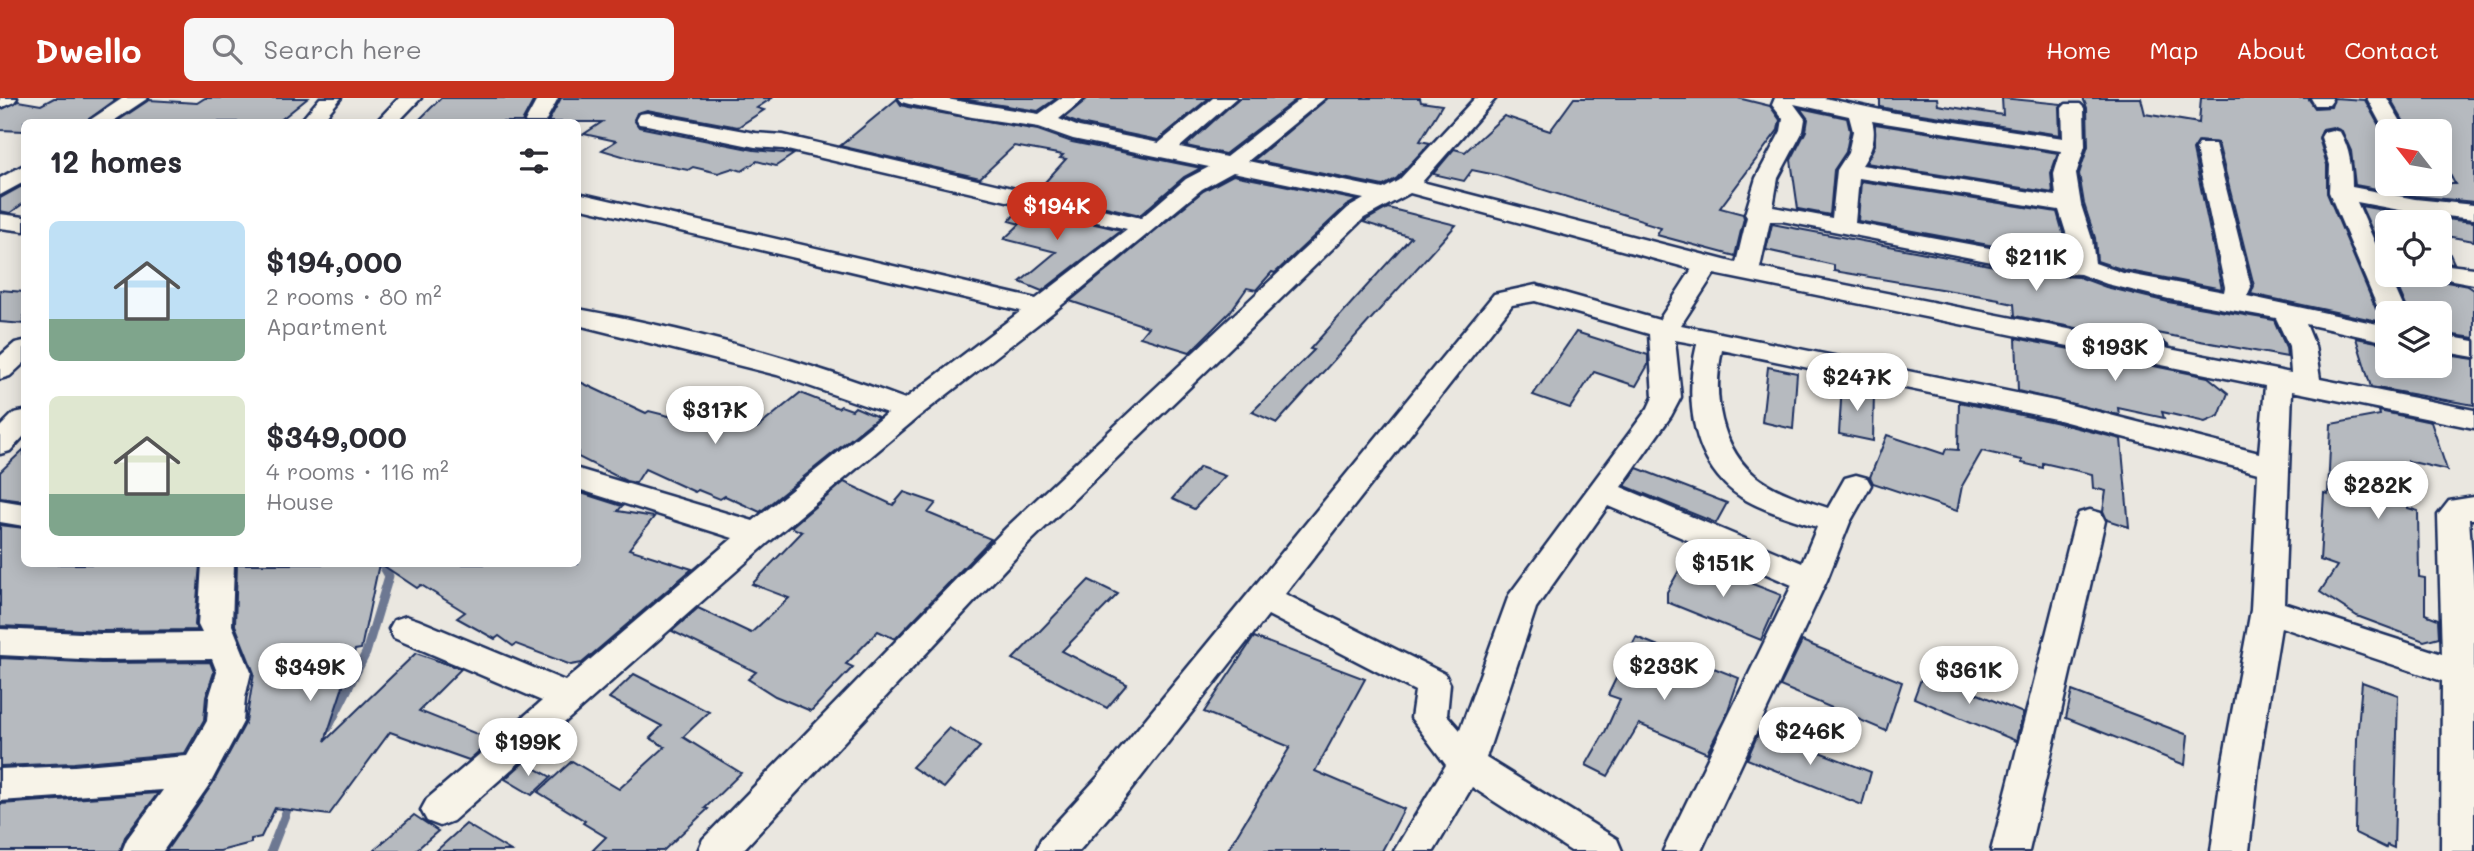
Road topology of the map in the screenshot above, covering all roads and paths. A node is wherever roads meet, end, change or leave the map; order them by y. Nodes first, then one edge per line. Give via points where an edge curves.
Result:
1 (7, 98) edge
2 (138, 98) edge
3 (331, 98) edge
4 (411, 98) edge
5 (548, 98) edge
6 (1075, 98) edge
7 (1226, 98) edge
8 (1315, 98) edge
9 (1793, 98) edge
10 (2377, 98) edge
11 (924, 99) edge
12 (1476, 100) edge
13 (0, 102) edge
14 (2073, 108) dead end
15 (1858, 110) junction
16 (103, 119) edge
17 (313, 119) edge
18 (389, 119) edge
19 (537, 119) edge
20 (647, 119) dead end
21 (2389, 119) edge
22 (1043, 121) junction
23 (2332, 136) dead end
24 (2074, 146) junction
25 (2207, 149) dead end
26 (1164, 151) junction
27 (1231, 164) junction
28 (1848, 170) junction
29 (21, 174) edge
30 (0, 188) edge
31 (1397, 191) junction
32 (2341, 192) junction
33 (2425, 196) edge
34 (581, 201) edge
35 (2069, 205) junction
36 (2431, 207) junction
37 (2474, 212) edge
38 (1758, 214) junction
39 (0, 221) edge
40 (21, 224) edge
41 (1146, 226) junction
42 (1843, 227) junction
43 (2375, 254) edge
44 (1707, 265) junction
45 (2083, 267) junction
46 (1747, 272) junction
47 (2452, 273) edge
48 (2474, 276) edge
49 (2233, 301) junction
50 (1043, 308) junction
51 (2287, 314) junction
52 (581, 318) edge
53 (1667, 330) junction
54 (2375, 332) edge
55 (1711, 339) junction
56 (2452, 345) edge
57 (2474, 349) edge
58 (21, 352) edge
59 (0, 370) edge
60 (2294, 382) junction
61 (908, 411) junction
62 (2474, 419) edge
63 (21, 423) edge
64 (0, 444) edge
65 (2273, 467) junction
66 (581, 480) edge
67 (1856, 485) dead end
68 (1602, 491) junction
69 (2474, 508) edge
70 (0, 511) edge
71 (21, 514) edge
72 (2090, 521) dead end
73 (1835, 522) junction
74 (758, 534) junction
75 (217, 567) edge
76 (1811, 580) junction
77 (1264, 598) junction
78 (2267, 610) junction
79 (406, 629) dead end
80 (0, 642) edge
81 (223, 646) junction
82 (2458, 673) junction
83 (571, 698) junction
84 (1466, 764) junction
85 (198, 771) junction
86 (0, 785) edge
87 (440, 810) dead end
88 (141, 851) edge
89 (717, 851) edge
90 (1055, 851) edge
91 (1413, 851) edge
92 (1603, 851) edge
93 (1682, 851) edge
94 (2010, 851) edge
95 (2230, 851) edge
96 (2460, 851) edge

1 - 13 street
2 - 16 street
3 - 17 street
4 - 18 street
5 - 19 street
6 - 22 street
7 - 26 street
8 - 27 street
9 - 15 street
9 - 38 street via 1783,101 1794,119 1792,131 1767,178
10 - 21 street
11 - 22 street
12 - 31 street
14 - 24 street
15 - 24 street
15 - 28 street via 1864,131 1859,153
20 - 41 street via 783,142
22 - 26 street
23 - 32 street via 2341,165
24 - 35 street via 2065,174
25 - 49 street via 2238,287
26 - 27 street
27 - 31 street
27 - 41 street via 1194,184
28 - 35 street
28 - 42 street
29 - 30 street
31 - 44 street
31 - 89 street via 1356,213 1082,471
32 - 36 street
32 - 43 street
33 - 36 street
34 - 50 street
35 - 45 street
36 - 37 street
38 - 42 street via 1782,214
38 - 46 street
39 - 40 street
41 - 50 street
42 - 45 street via 2043,265
44 - 46 street
44 - 53 street
45 - 49 street via 2143,285
46 - 60 street
47 - 48 street
49 - 51 street
50 - 61 street
51 - 54 street
51 - 60 street via 2304,354
52 - 61 street via 755,359
53 - 55 street
53 - 68 street via 1661,336 1667,397
53 - 77 street via 1536,293 1503,299
55 - 65 street via 2055,410
55 - 73 street via 1703,387 1716,453 1734,476 1769,499
56 - 57 street
58 - 59 street
60 - 62 street
60 - 65 street
61 - 74 street
63 - 64 street
65 - 78 street
66 - 74 street
67 - 73 street
68 - 76 street
68 - 84 street via 1521,604
69 - 82 street via 2453,515
70 - 71 street
72 - 94 street
73 - 76 street
74 - 83 street
75 - 81 street via 215,625
76 - 93 street
77 - 84 street via 1433,684 1429,718
77 - 90 street
78 - 82 street
78 - 95 street
79 - 83 street
80 - 81 street
81 - 85 street via 234,672 225,722
82 - 96 street
83 - 87 street
84 - 91 street
84 - 92 street
85 - 86 street
85 - 88 street

